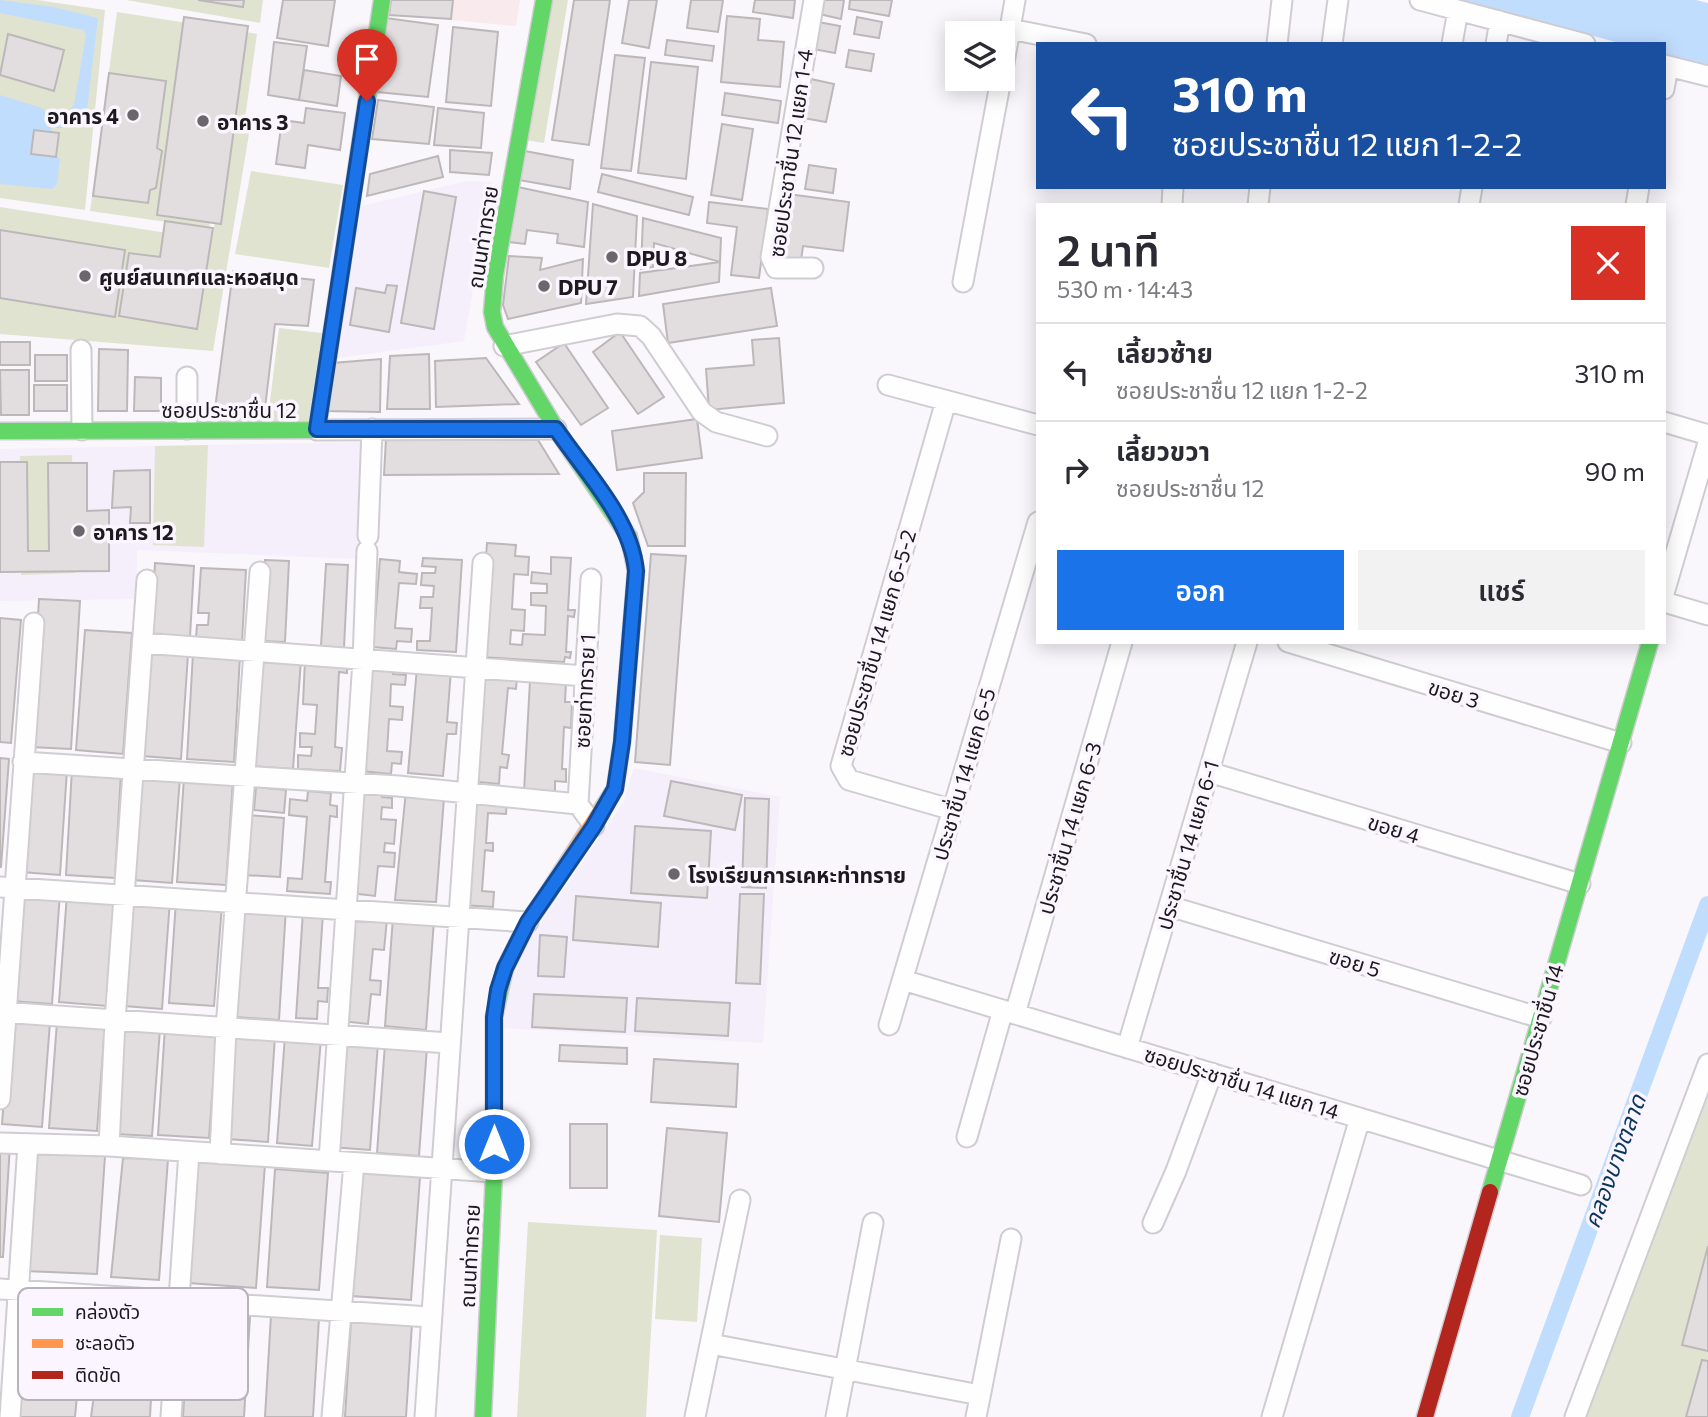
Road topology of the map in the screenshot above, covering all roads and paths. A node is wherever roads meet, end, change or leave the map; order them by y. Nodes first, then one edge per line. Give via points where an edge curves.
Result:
1 (382, 0) edge
2 (544, 0) edge
3 (814, 0) edge
4 (1015, 0) edge
5 (1282, 0) edge
6 (1338, 0) edge
7 (1420, 0) edge
8 (1458, 10) junction
9 (1011, 21) edge
10 (1500, 21) junction
11 (1015, 30) edge
12 (1076, 42) edge
13 (1277, 42) edge
14 (1332, 42) edge
15 (1452, 42) edge
16 (1496, 42) edge
17 (1578, 42) edge
18 (1666, 65) edge
19 (1708, 76) edge
20 (999, 91) edge
21 (813, 268) dead end
22 (963, 282) dead end
23 (504, 346) junction
24 (80, 350) dead end
25 (187, 377) dead end
26 (888, 385) dead end
27 (946, 401) junction
28 (1666, 423) edge
29 (1036, 424) edge
30 (187, 429) junction
31 (317, 429) junction
32 (372, 429) junction
33 (556, 429) junction
34 (82, 430) junction
35 (0, 431) edge
36 (1708, 435) edge
37 (767, 436) dead end
38 (1708, 443) edge
39 (1036, 529) edge
40 (483, 563) dead end
41 (260, 572) dead end
42 (591, 579) dead end
43 (147, 580) dead end
44 (1666, 586) edge
45 (1666, 603) edge
46 (1708, 615) edge
47 (34, 623) dead end
48 (143, 643) junction
49 (1121, 644) edge
50 (1246, 644) edge
51 (1294, 644) edge
52 (1649, 644) edge
53 (254, 652) junction
54 (363, 661) junction
55 (475, 669) junction
56 (585, 676) junction
57 (1621, 743) junction
58 (23, 762) junction
59 (133, 769) junction
60 (1209, 772) junction
61 (244, 778) junction
62 (354, 783) junction
63 (465, 792) junction
64 (578, 804) junction
65 (953, 810) junction
66 (594, 826) junction
67 (1580, 884) junction
68 (7, 888) edge
69 (124, 894) junction
70 (235, 903) junction
71 (1169, 906) junction
72 (346, 910) junction
73 (457, 917) junction
74 (528, 922) junction
75 (903, 980) junction
76 (1009, 1012) junction
77 (3, 1013) edge
78 (1541, 1018) junction
79 (115, 1021) junction
80 (889, 1026) dead end
81 (226, 1029) junction
82 (338, 1036) junction
83 (449, 1043) junction
84 (1128, 1048) junction
85 (1708, 1063) edge
86 (1212, 1073) junction
87 (0, 1099) edge
88 (1360, 1118) junction
89 (967, 1137) dead end
90 (0, 1143) edge
91 (28, 1144) junction
92 (109, 1146) junction
93 (189, 1152) junction
94 (220, 1154) junction
95 (1499, 1160) junction
96 (329, 1161) junction
97 (354, 1163) junction
98 (440, 1169) junction
99 (494, 1172) junction
100 (1581, 1185) dead end
101 (740, 1200) dead end
102 (873, 1223) dead end
103 (1153, 1223) dead end
104 (1011, 1239) dead end
105 (180, 1288) edge
106 (9, 1289) edge
107 (248, 1305) edge
108 (341, 1312) junction
109 (430, 1317) junction
110 (711, 1344) junction
111 (844, 1371) junction
112 (980, 1395) junction
113 (10, 1417) edge
114 (332, 1417) edge
115 (425, 1417) edge
116 (483, 1417) edge
117 (695, 1417) edge
118 (836, 1417) edge
119 (976, 1417) edge
120 (1272, 1417) edge
121 (1425, 1417) edge
122 (1575, 1417) edge

1 - 31 street, ซอยประชาชื่น 12
2 - 23 street, ถนนท่าทราย via 495,275 492,312
3 - 21 street, ซอยประชาชื่น 12 แยก 1-4 via 771,257 776,268
4 - 9 street
5 - 13 street
6 - 14 street
7 - 8 street
8 - 10 street
8 - 15 street
10 - 16 street
10 - 17 street
11 - 12 street
18 - 19 street
20 - 22 street
23 - 33 street, ถนนท่าทราย
23 - 37 street via 617,324 640,326 702,412 716,422
24 - 34 street
25 - 30 street
26 - 27 street
27 - 29 street
27 - 65 street, ซอยประชาชื่น 14 แยก 6-5-2 via 841,766 849,780
28 - 36 street
30 - 31 street, ซอยประชาชื่น 12
30 - 34 street, ซอยประชาชื่น 12
31 - 32 street
32 - 33 street
32 - 54 street
33 - 66 street, ถนนท่าทราย via 620,522 636,571 620,767 609,804
34 - 35 street, ซอยประชาชื่น 12
38 - 44 street
39 - 65 street, ประชาชื่น 14 แยก 6-5
40 - 55 street
41 - 53 street
42 - 56 street, ซอยท่าทราย 1
43 - 48 street
45 - 46 street
47 - 58 street
48 - 53 street
48 - 59 street
49 - 76 street, ประชาชื่น 14 แยก 6-3
50 - 60 street, ประชาชื่น 14 แยก 6-1
51 - 57 street, ขอย 3
52 - 57 street, ซอยประชาชื่น 14
53 - 54 street
53 - 61 street
54 - 55 street
54 - 62 street
55 - 56 street
55 - 63 street
56 - 64 street, ซอยท่าทราย 1
57 - 67 street, ซอยประชาชื่น 14
58 - 59 street
58 - 68 street
59 - 61 street
59 - 69 street
60 - 67 street, ขอย 4
60 - 71 street, ประชาชื่น 14 แยก 6-1
61 - 62 street
61 - 70 street
62 - 63 street
62 - 72 street
63 - 64 street
63 - 73 street
64 - 66 street
65 - 75 street, ประชาชื่น 14 แยก 6-5
66 - 74 street, ถนนท่าทราย
67 - 78 street, ซอยประชาชื่น 14
68 - 69 street
68 - 77 street
69 - 70 street
69 - 79 street
70 - 72 street
70 - 81 street
71 - 78 street, ฃอย 5
71 - 84 street, ประชาชื่น 14 แยก 6-1
72 - 73 street
72 - 82 street
73 - 74 street
73 - 83 street
74 - 99 street, ถนนท่าทราย via 505,968 496,1004
75 - 76 street, ซอยประชาชื่น 14 แยก 14
75 - 80 street, ประชาชื่น 14 แยก 6-5
76 - 84 street, ซอยประชาชื่น 14 แยก 14
76 - 89 street, ประชาชื่น 14 แยก 6-3
77 - 79 street
77 - 87 street
78 - 95 street, ซอยประชาชื่น 14
79 - 81 street
79 - 92 street
81 - 82 street
81 - 94 street
82 - 83 street
82 - 96 street
83 - 98 street
84 - 86 street, ซอยประชาชื่น 14 แยก 14
85 - 122 street
86 - 88 street, ซอยประชาชื่น 14 แยก 14
86 - 103 street
88 - 95 street, ซอยประชาชื่น 14 แยก 14
88 - 120 street
90 - 91 street
91 - 92 street
91 - 106 street
92 - 93 street
93 - 94 street
93 - 105 street
94 - 96 street
95 - 100 street, ซอยประชาชื่น 14 แยก 14
95 - 121 street, ซอยประชาชื่น 14
96 - 97 street
97 - 98 street
97 - 108 street
98 - 99 street
98 - 109 street
99 - 116 street, ถนนท่าทราย
101 - 110 street
102 - 111 street
104 - 112 street
106 - 113 street
107 - 108 street
108 - 109 street
108 - 114 street
109 - 115 street
110 - 111 street
110 - 117 street
111 - 112 street
111 - 118 street
112 - 119 street

